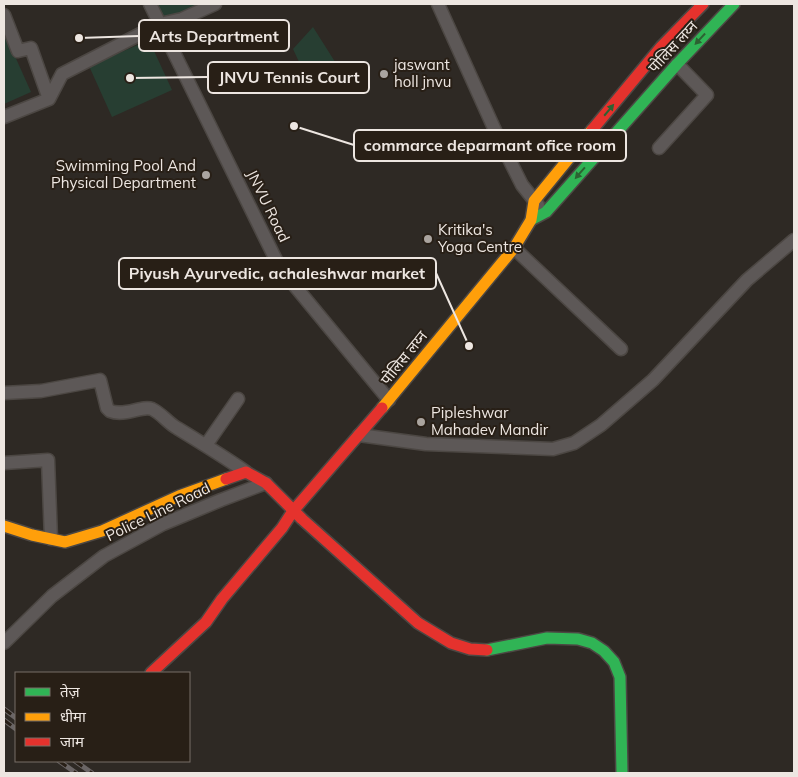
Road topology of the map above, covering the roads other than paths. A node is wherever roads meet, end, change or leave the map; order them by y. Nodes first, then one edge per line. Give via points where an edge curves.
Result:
1 (150, 4) edge
2 (215, 4) edge
3 (438, 4) edge
4 (704, 4) edge
5 (734, 4) edge
6 (4, 15) edge
7 (160, 24) junction
8 (677, 64) junction
9 (49, 99) junction
10 (4, 117) edge
11 (659, 148) dead end
12 (534, 202) junction
13 (546, 212) junction
14 (531, 220) junction
15 (794, 240) edge
16 (514, 248) junction
17 (621, 349) dead end
18 (4, 393) edge
19 (238, 399) dead end
20 (390, 400) junction
21 (359, 435) junction
22 (206, 445) junction
23 (4, 463) edge
24 (246, 472) junction
25 (266, 483) junction
26 (293, 511) junction
27 (4, 526) edge
28 (51, 539) junction
29 (5, 640) edge
30 (152, 672) edge
31 (622, 773) edge

1 - 7 street, JNVU Road
2 - 7 street via 182,19
3 - 12 street via 498,137
12 -> 4 street, पोलिस लय्न via 661,47
5 -> 8 street, पोलिस लय्न
6 - 9 street via 18,51 31,48
7 - 9 street via 62,74
7 - 20 street, JNVU Road via 280,268
8 - 11 street via 707,95
8 -> 13 street, पोलिस लय्न
9 - 10 street
12 - 13 street
12 - 14 street, पोलिस लय्न
13 - 14 street, पोलिस लय्न
14 - 16 street, पोलिस लय्न
15 - 21 street via 747,280 653,380 601,425 574,443 553,449 426,444
16 - 17 street
16 - 20 street, पोलिस लय्न
18 - 22 street via 41,391 100,380 110,411 153,410
19 - 22 street
20 - 21 street, पोलिस लय्न
21 - 26 street, पोलिस लय्न
22 - 24 street
23 - 28 street via 48,460
24 - 25 street
24 - 28 street via 179,496 102,531 65,542
25 - 26 street
25 - 29 street, Police Line Road via 163,524 104,556 52,596
26 - 30 street, पोलिस लय्न via 206,622
26 - 31 street via 418,623 451,643 488,650 564,637 592,643 604,651 614,662 620,677
27 - 28 street

